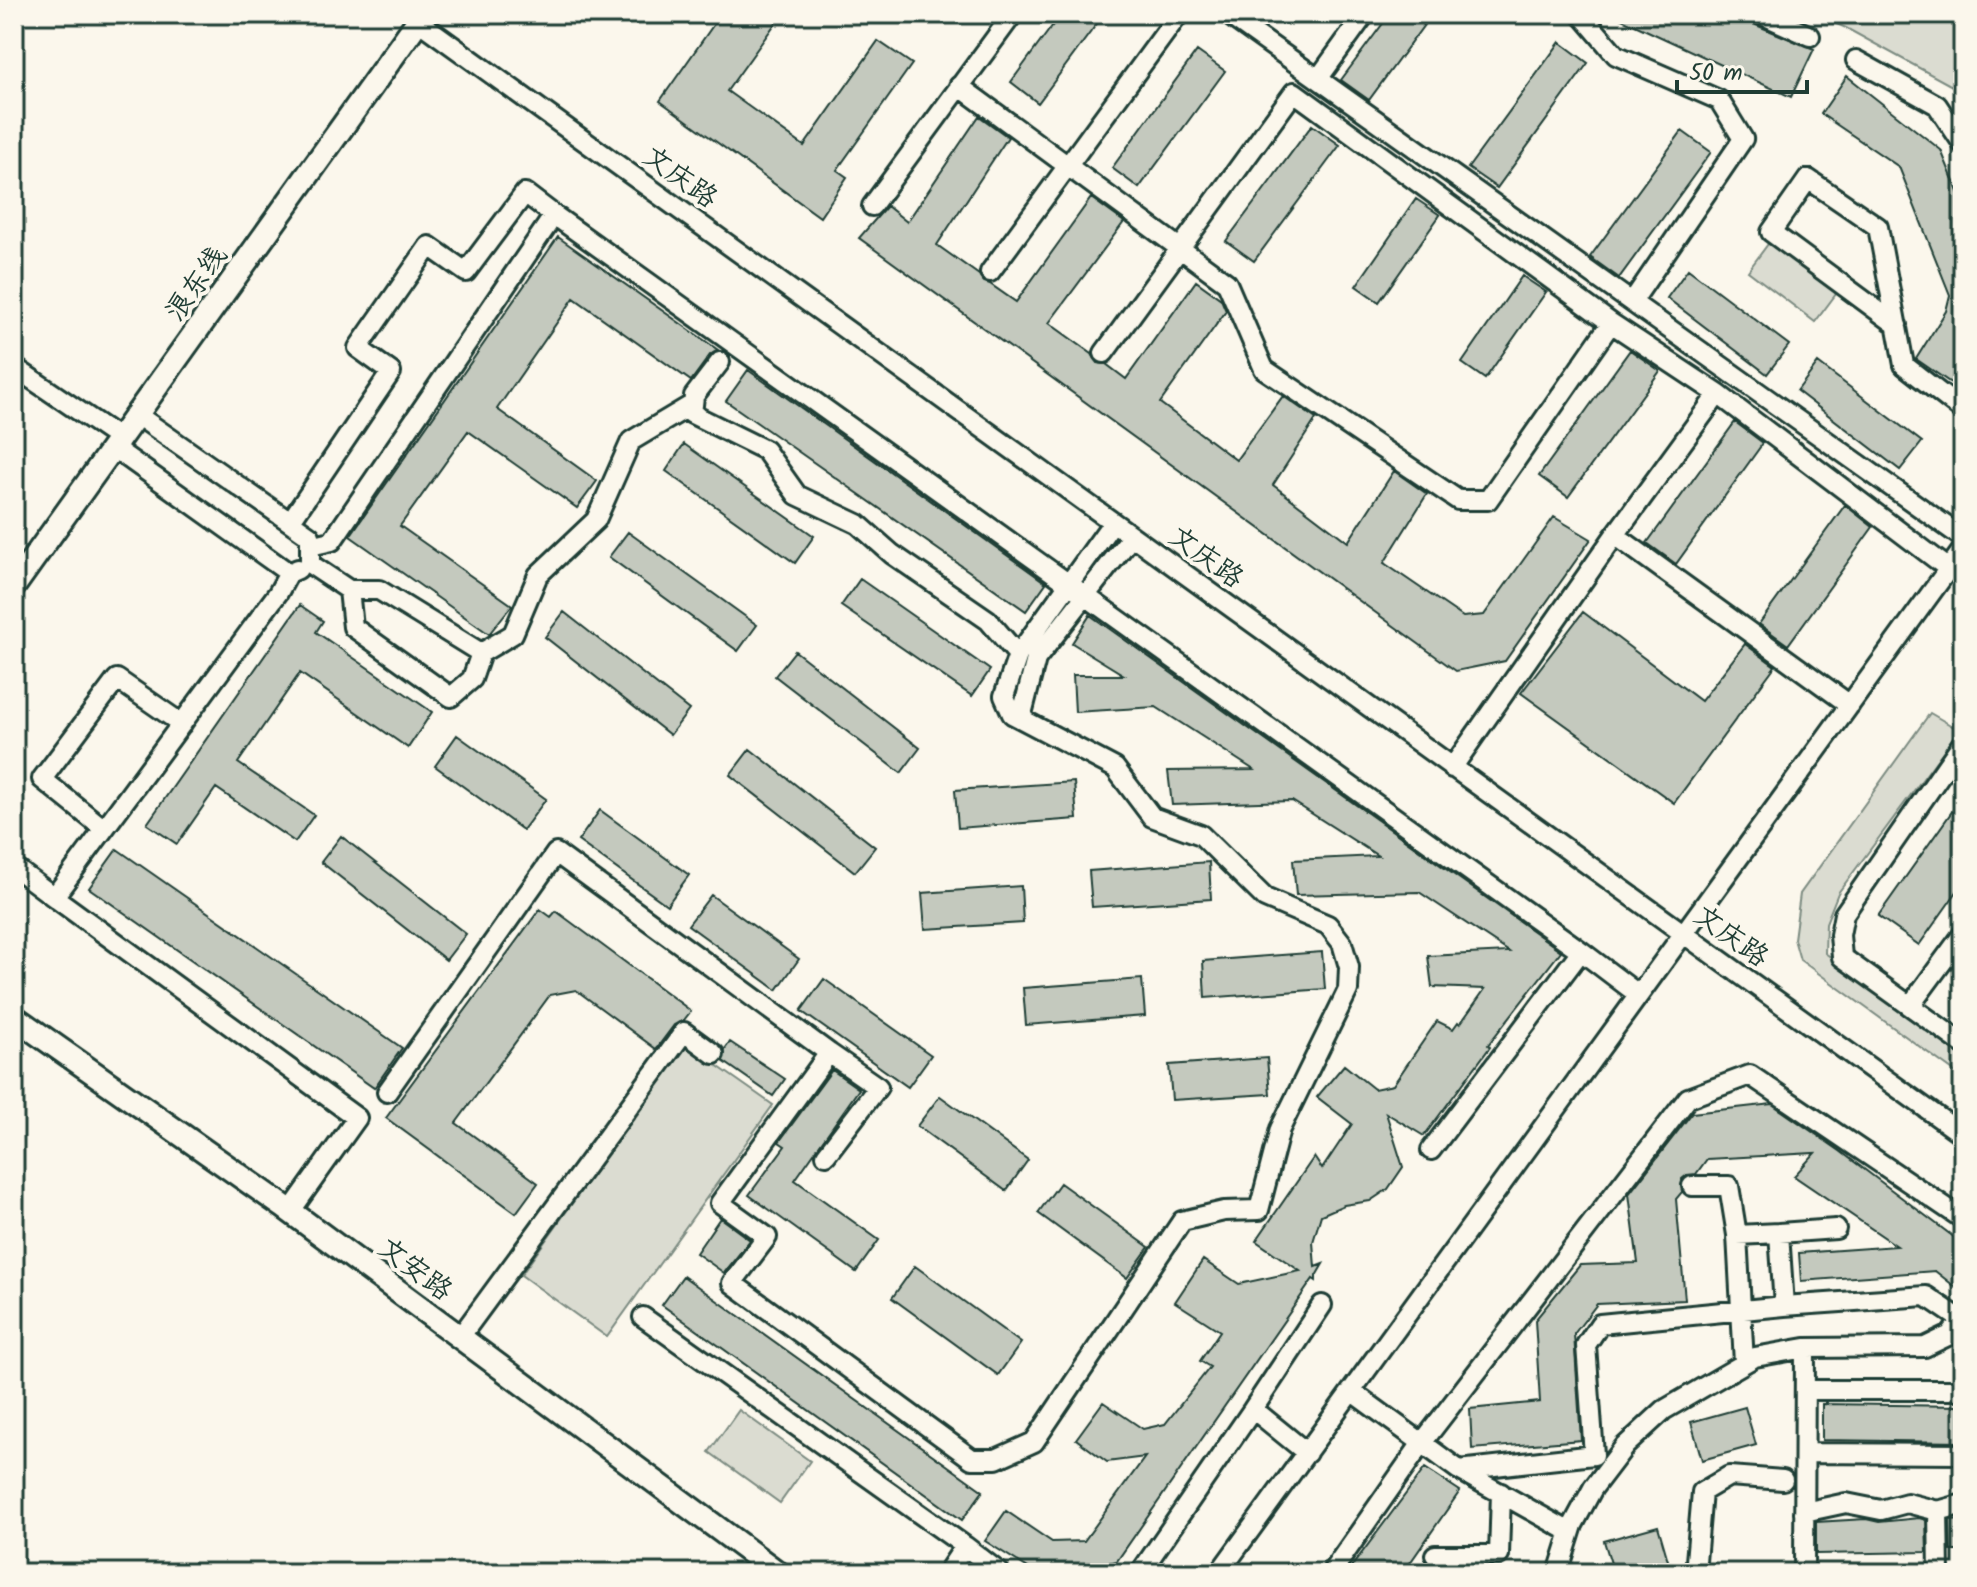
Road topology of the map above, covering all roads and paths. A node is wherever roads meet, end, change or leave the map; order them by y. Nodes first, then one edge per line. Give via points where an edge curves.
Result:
1 (1013, 14) edge
2 (1179, 14) edge
3 (1227, 14) edge
4 (1365, 14) edge
5 (1761, 14) edge
6 (1584, 15) edge
7 (420, 18) edge
8 (1810, 36) dead end
9 (1856, 60) dead end
10 (1318, 79) junction
11 (959, 86) junction
12 (1963, 144) edge
13 (1069, 167) junction
14 (872, 206) dead end
15 (554, 215) junction
16 (1180, 249) junction
17 (990, 272) dead end
18 (1632, 302) junction
19 (1611, 323) junction
20 (1897, 325) junction
21 (1104, 353) dead end
22 (720, 362) dead end
23 (14, 367) edge
24 (1718, 394) junction
25 (693, 404) junction
26 (1963, 411) edge
27 (137, 415) junction
28 (117, 444) junction
29 (290, 522) junction
30 (1113, 522) junction
31 (1615, 535) junction
32 (1132, 536) junction
33 (1963, 538) edge
34 (1963, 549) edge
35 (310, 555) junction
36 (1949, 569) junction
37 (289, 573) junction
38 (1068, 585) junction
39 (14, 586) edge
40 (349, 590) junction
41 (1085, 597) junction
42 (481, 653) junction
43 (1018, 655) junction
44 (1850, 705) junction
45 (1021, 718) junction
46 (182, 724) junction
47 (1963, 742) edge
48 (1452, 768) junction
49 (104, 829) junction
50 (14, 867) edge
51 (54, 897) junction
52 (1683, 934) junction
53 (1963, 934) edge
54 (1581, 951) junction
55 (1639, 995) junction
56 (1910, 1006) junction
57 (14, 1017) edge
58 (1963, 1044) edge
59 (829, 1053) junction
60 (714, 1054) dead end
61 (387, 1092) dead end
62 (1963, 1135) edge
63 (1431, 1150) dead end
64 (826, 1155) dead end
65 (1692, 1186) dead end
66 (290, 1212) junction
67 (1963, 1219) edge
68 (1836, 1229) dead end
69 (1779, 1233) junction
70 (1737, 1235) junction
71 (1322, 1305) dead end
72 (1784, 1306) junction
73 (1741, 1310) junction
74 (643, 1317) dead end
75 (1962, 1320) edge
76 (460, 1337) junction
77 (1805, 1348) junction
78 (1744, 1363) junction
79 (1805, 1390) junction
80 (1963, 1390) edge
81 (1351, 1391) junction
82 (1253, 1409) junction
83 (1422, 1443) junction
84 (1307, 1453) junction
85 (1805, 1453) junction
86 (1963, 1454) edge
87 (1459, 1470) junction
88 (1783, 1480) dead end
89 (1501, 1493) junction
90 (1963, 1504) edge
91 (1938, 1511) junction
92 (1804, 1512) junction
93 (1570, 1532) junction
94 (965, 1546) junction
95 (1435, 1555) dead end
96 (778, 1573) edge
97 (947, 1573) edge
98 (1000, 1573) edge
99 (1140, 1573) edge
100 (1219, 1573) edge
101 (1331, 1573) edge
102 (1558, 1573) edge
103 (1695, 1573) edge
104 (1804, 1573) edge
105 (1939, 1573) edge

1 - 11 street
2 - 13 street
3 - 10 street
4 - 10 street
5 - 8 street
6 - 18 street via 1616,55 1719,100 1743,139
7 - 27 main road, 浪东线
7 - 30 street, 文庆路
9 - 12 street via 1937,105
10 - 18 street
11 - 13 street
11 - 14 street
13 - 16 street
13 - 17 street
15 - 29 street via 525,193 466,272 429,246 358,348 391,372
15 - 35 street via 332,541
15 - 38 street
16 - 19 street via 1294,92
16 - 19 street via 1227,283 1264,369 1458,500 1488,500
16 - 21 street
18 - 33 street
19 - 24 street
20 - 20 street via 1878,227 1808,179 1771,232
20 - 26 street via 1904,365
22 - 25 street
23 - 28 street
24 - 31 street
24 - 36 street
25 - 42 street via 631,441 596,520 538,575 513,634
25 - 43 street via 692,414 765,450 797,495 858,524 988,620
27 - 28 main road, 浪东线
27 - 29 street
28 - 37 street
28 - 39 main road, 浪东线
29 - 35 street via 310,536
30 - 32 street, 文庆路
30 - 38 street
31 - 44 street
31 - 48 street
32 - 41 street
32 - 48 street, 文庆路
34 - 36 street
35 - 37 street
35 - 40 street
36 - 44 street
37 - 46 street
38 - 41 street
38 - 43 street
40 - 42 street via 379,590
40 - 42 street via 353,627 451,697 472,679
41 - 45 street via 1036,659
41 - 54 street
43 - 45 street via 1004,696 1012,714
44 - 52 street
45 - 59 street via 1115,768 1152,817 1201,835 1265,898 1328,925 1342,943 1348,990 1280,1129 1259,1210 1182,1221 1034,1442 996,1459 972,1459 732,1283 767,1237 720,1203
46 - 49 street
46 - 49 street via 117,679 42,779
47 - 56 street via 1844,914 1842,957
48 - 52 street, 文庆路
49 - 51 street
50 - 51 street
51 - 66 street via 357,1118
52 - 55 street
52 - 62 street, 文庆路
53 - 56 street
54 - 55 street
54 - 63 street
55 - 81 street
56 - 58 street
57 - 66 main road, 文安路
59 - 61 street via 556,853
59 - 64 street via 878,1087
60 - 76 street via 684,1032
65 - 70 street via 1729,1186
66 - 76 main road, 文安路
67 - 83 street via 1750,1075 1688,1098
68 - 69 street
69 - 70 street
69 - 72 street
70 - 73 street
71 - 82 street
72 - 73 street
72 - 75 street via 1926,1296
73 - 78 street
73 - 87 street via 1600,1324 1586,1345 1594,1455
74 - 94 street
75 - 77 street via 1950,1335 1925,1347
76 - 96 main road, 文安路
77 - 78 street
77 - 79 street
78 - 93 street via 1664,1410 1625,1446 1593,1488
79 - 80 street
79 - 85 street
81 - 83 street
81 - 84 street
82 - 84 street
82 - 99 street
83 - 87 street
83 - 101 street
84 - 100 street
85 - 86 street
85 - 92 street
87 - 89 street
88 - 103 street via 1729,1476 1702,1492
89 - 93 street
89 - 95 street via 1499,1555
90 - 91 street
91 - 92 street via 1907,1503 1881,1510 1846,1503
91 - 105 street
92 - 104 street
93 - 102 street
94 - 97 street
94 - 98 street

